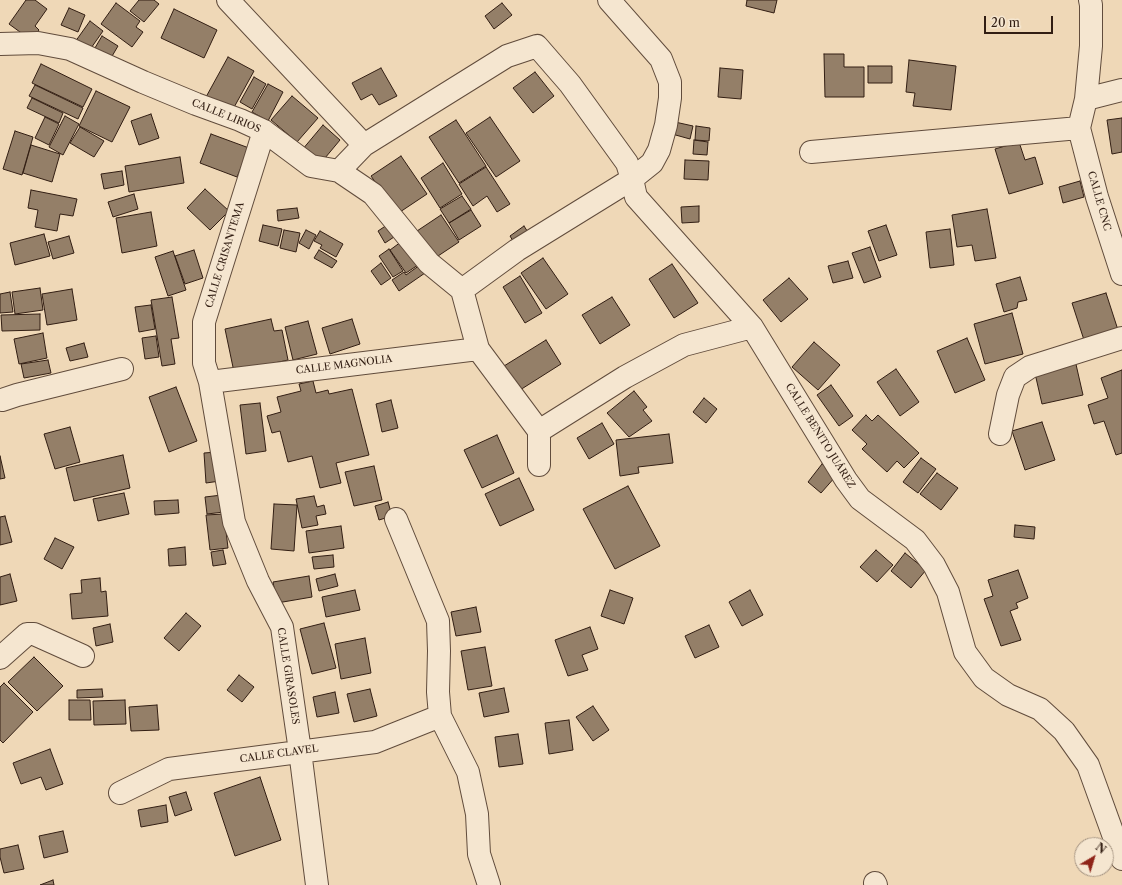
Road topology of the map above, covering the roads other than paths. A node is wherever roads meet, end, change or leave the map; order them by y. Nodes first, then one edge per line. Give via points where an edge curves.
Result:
1 (228, 0) edge
2 (609, 0) edge
3 (1090, 0) edge
4 (0, 44) edge
5 (1122, 90) edge
6 (1086, 99) junction
7 (1079, 128) junction
8 (264, 131) junction
9 (364, 145) junction
10 (811, 152) dead end
11 (340, 171) junction
12 (632, 179) junction
13 (1122, 274) edge
14 (462, 290) junction
15 (752, 327) junction
16 (1122, 338) edge
17 (478, 349) junction
18 (122, 369) dead end
19 (210, 382) junction
20 (1, 398) edge
21 (539, 431) junction
22 (1000, 434) dead end
23 (539, 465) dead end
24 (396, 519) dead end
25 (83, 656) dead end
26 (0, 658) edge
27 (440, 716) junction
28 (300, 751) junction
29 (120, 793) dead end
30 (1122, 859) edge
31 (317, 885) edge
32 (489, 885) edge

1 - 9 street
2 - 12 street via 661,59 670,82 666,125 659,150 652,163
3 - 6 street via 1091,46
4 - 8 street, CALLE LIRIOS via 38,43 70,49
5 - 6 street
6 - 7 street
7 - 10 street
7 - 13 street, CALLE CNC via 1097,197
8 - 11 street, CALLE LIRIOS via 311,166
8 - 19 street, CALLE CRISANTEMA via 204,322 204,363
9 - 11 street
9 - 12 street, CALLE BENITO JUÁREZ via 507,56 538,46 570,84 627,163
11 - 14 street via 373,194 429,263
12 - 14 street via 517,250
12 - 15 street, CALLE BENITO JUÁREZ via 636,197
14 - 17 street
15 - 21 street via 684,345 625,377
15 - 30 street, CALLE BENITO JUÁREZ via 860,499 915,540 934,565 948,592 965,652 984,678 1008,695 1040,709 1064,731 1088,765
16 - 22 street via 1030,367 1015,377 1008,395
17 - 19 street, CALLE MAGNOLIA
17 - 21 street
18 - 20 street
19 - 28 street, CALLE GIRASOLES via 234,522 258,582 282,627
21 - 23 street
24 - 27 street via 438,621
25 - 26 street via 34,634 27,634
27 - 28 street, CALLE CLAVEL via 375,742
27 - 32 street via 468,772 477,814 479,854
28 - 29 street, CALLE CLAVEL via 169,769
28 - 31 street, CALLE GIRASOLES

